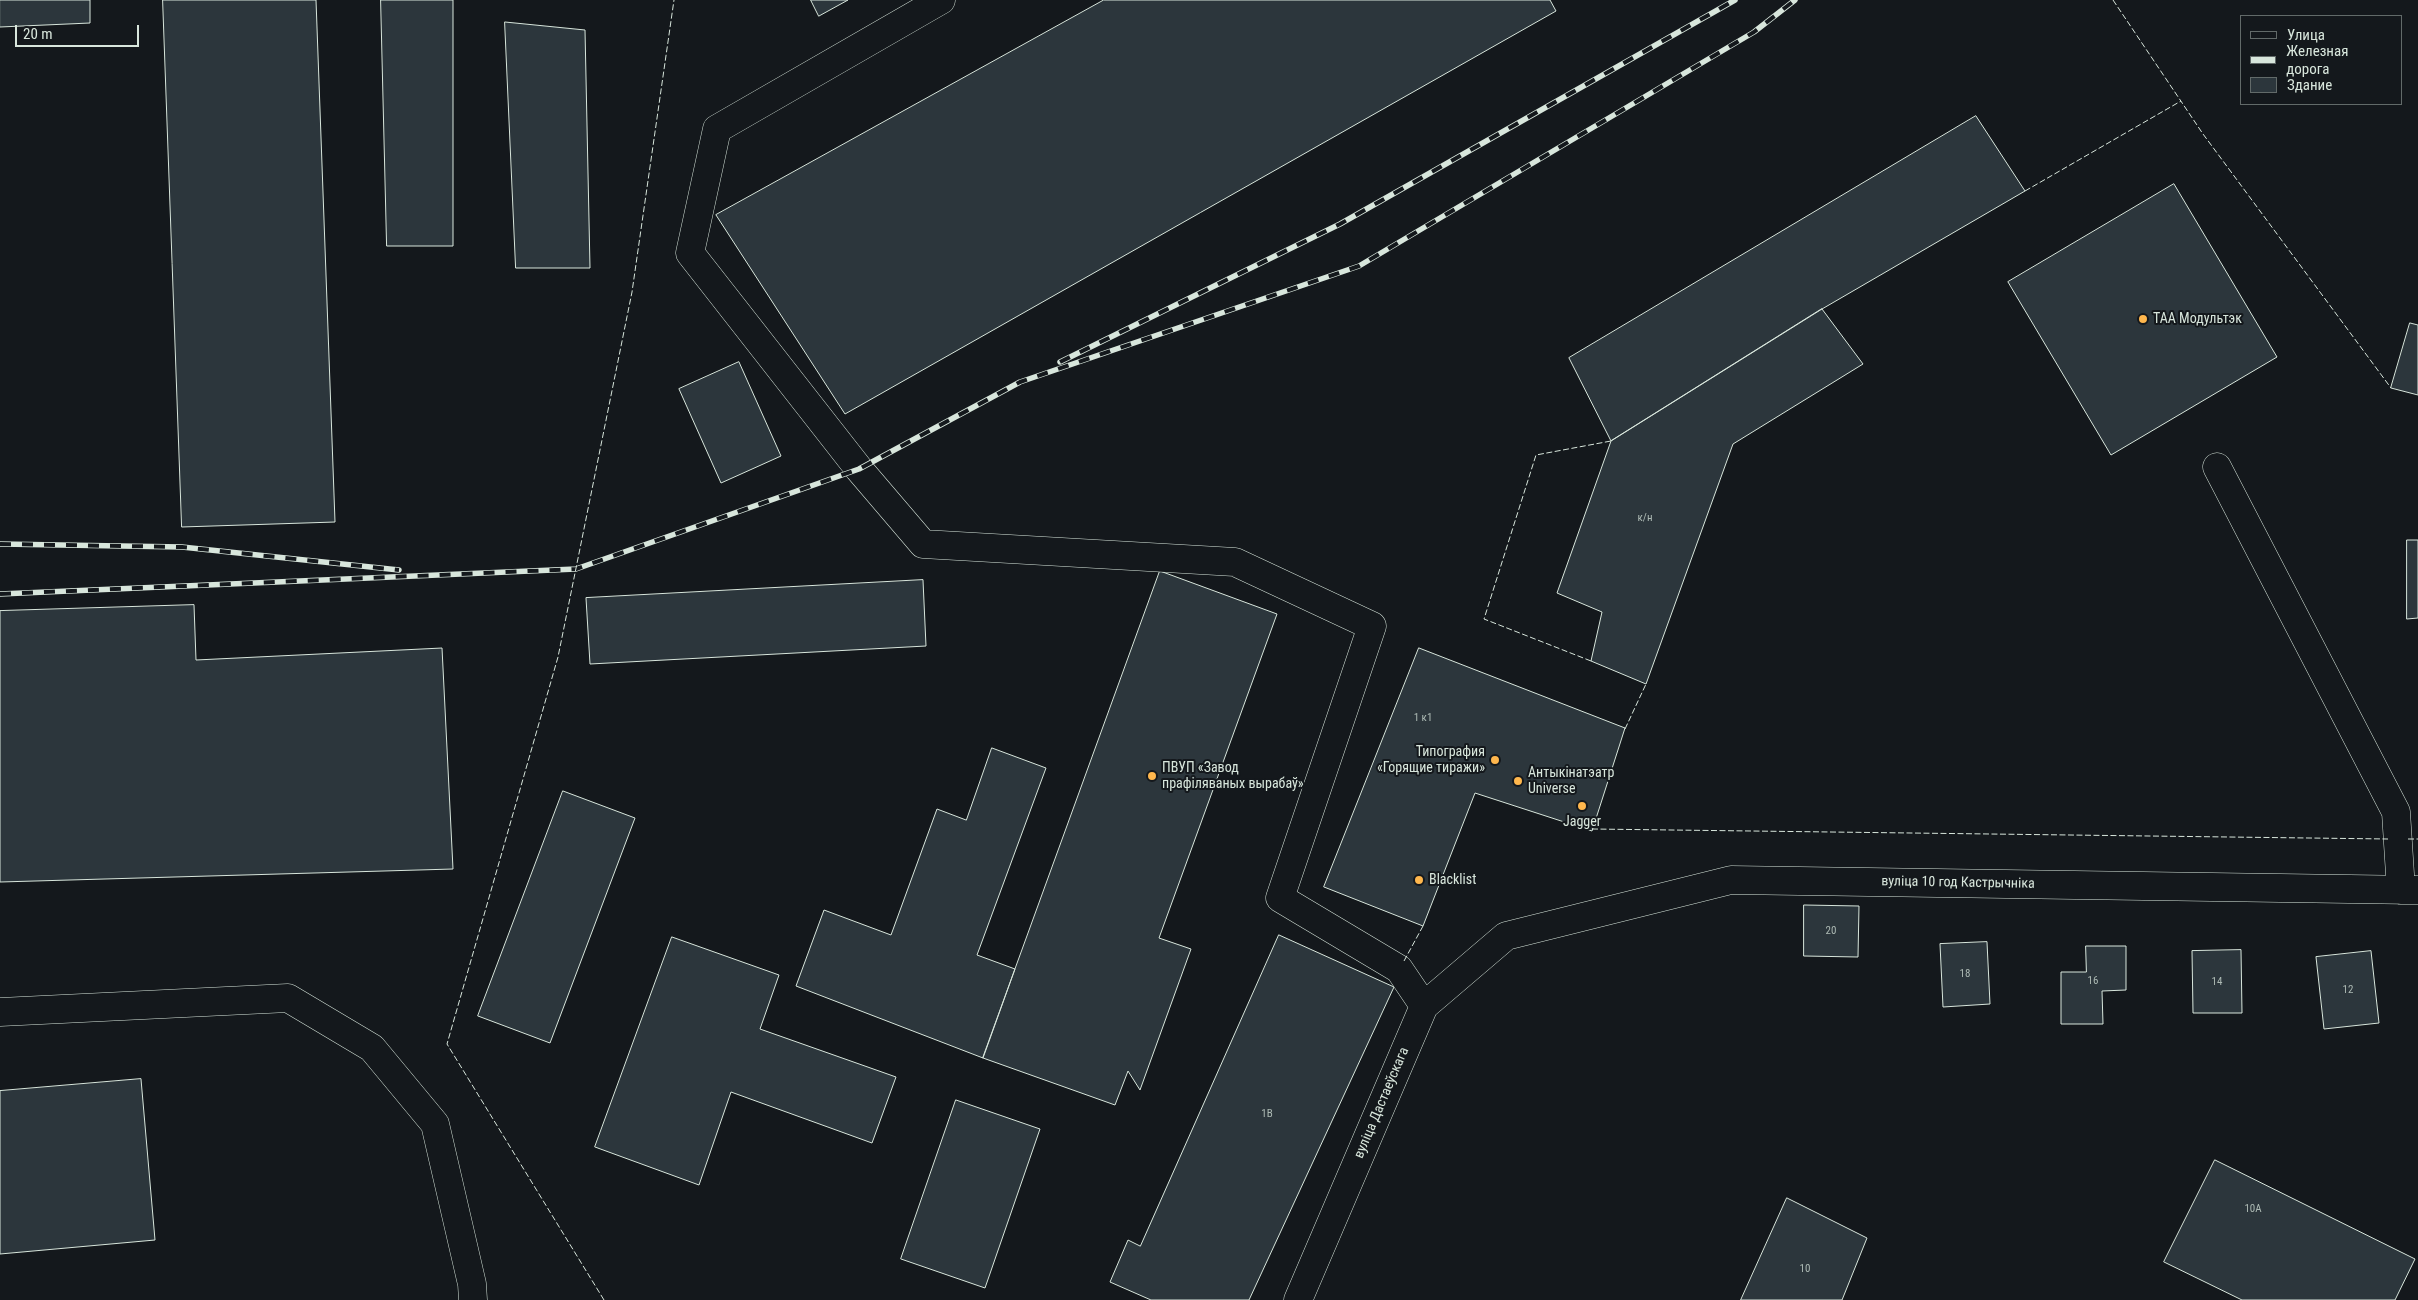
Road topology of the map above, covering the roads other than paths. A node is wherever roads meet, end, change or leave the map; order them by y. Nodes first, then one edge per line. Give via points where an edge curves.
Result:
1 (941, 0) edge
2 (2217, 467) dead end
3 (2409, 890) edge
4 (1506, 936) joint
5 (1424, 1006) junction
6 (0, 1012) edge
7 (473, 1300) edge
8 (1298, 1300) edge

1 - 5 street via 717,129 690,253 923,544 1235,562 1372,626 1280,898 1399,969
2 - 3 street via 2396,812
3 - 4 street, вуліца 10 год Кастрычніка via 1731,880
4 - 5 street, вуліца Дастаеўскага
5 - 8 street, вуліца Дастаеўскага
6 - 7 street via 288,998 372,1048 434,1124

